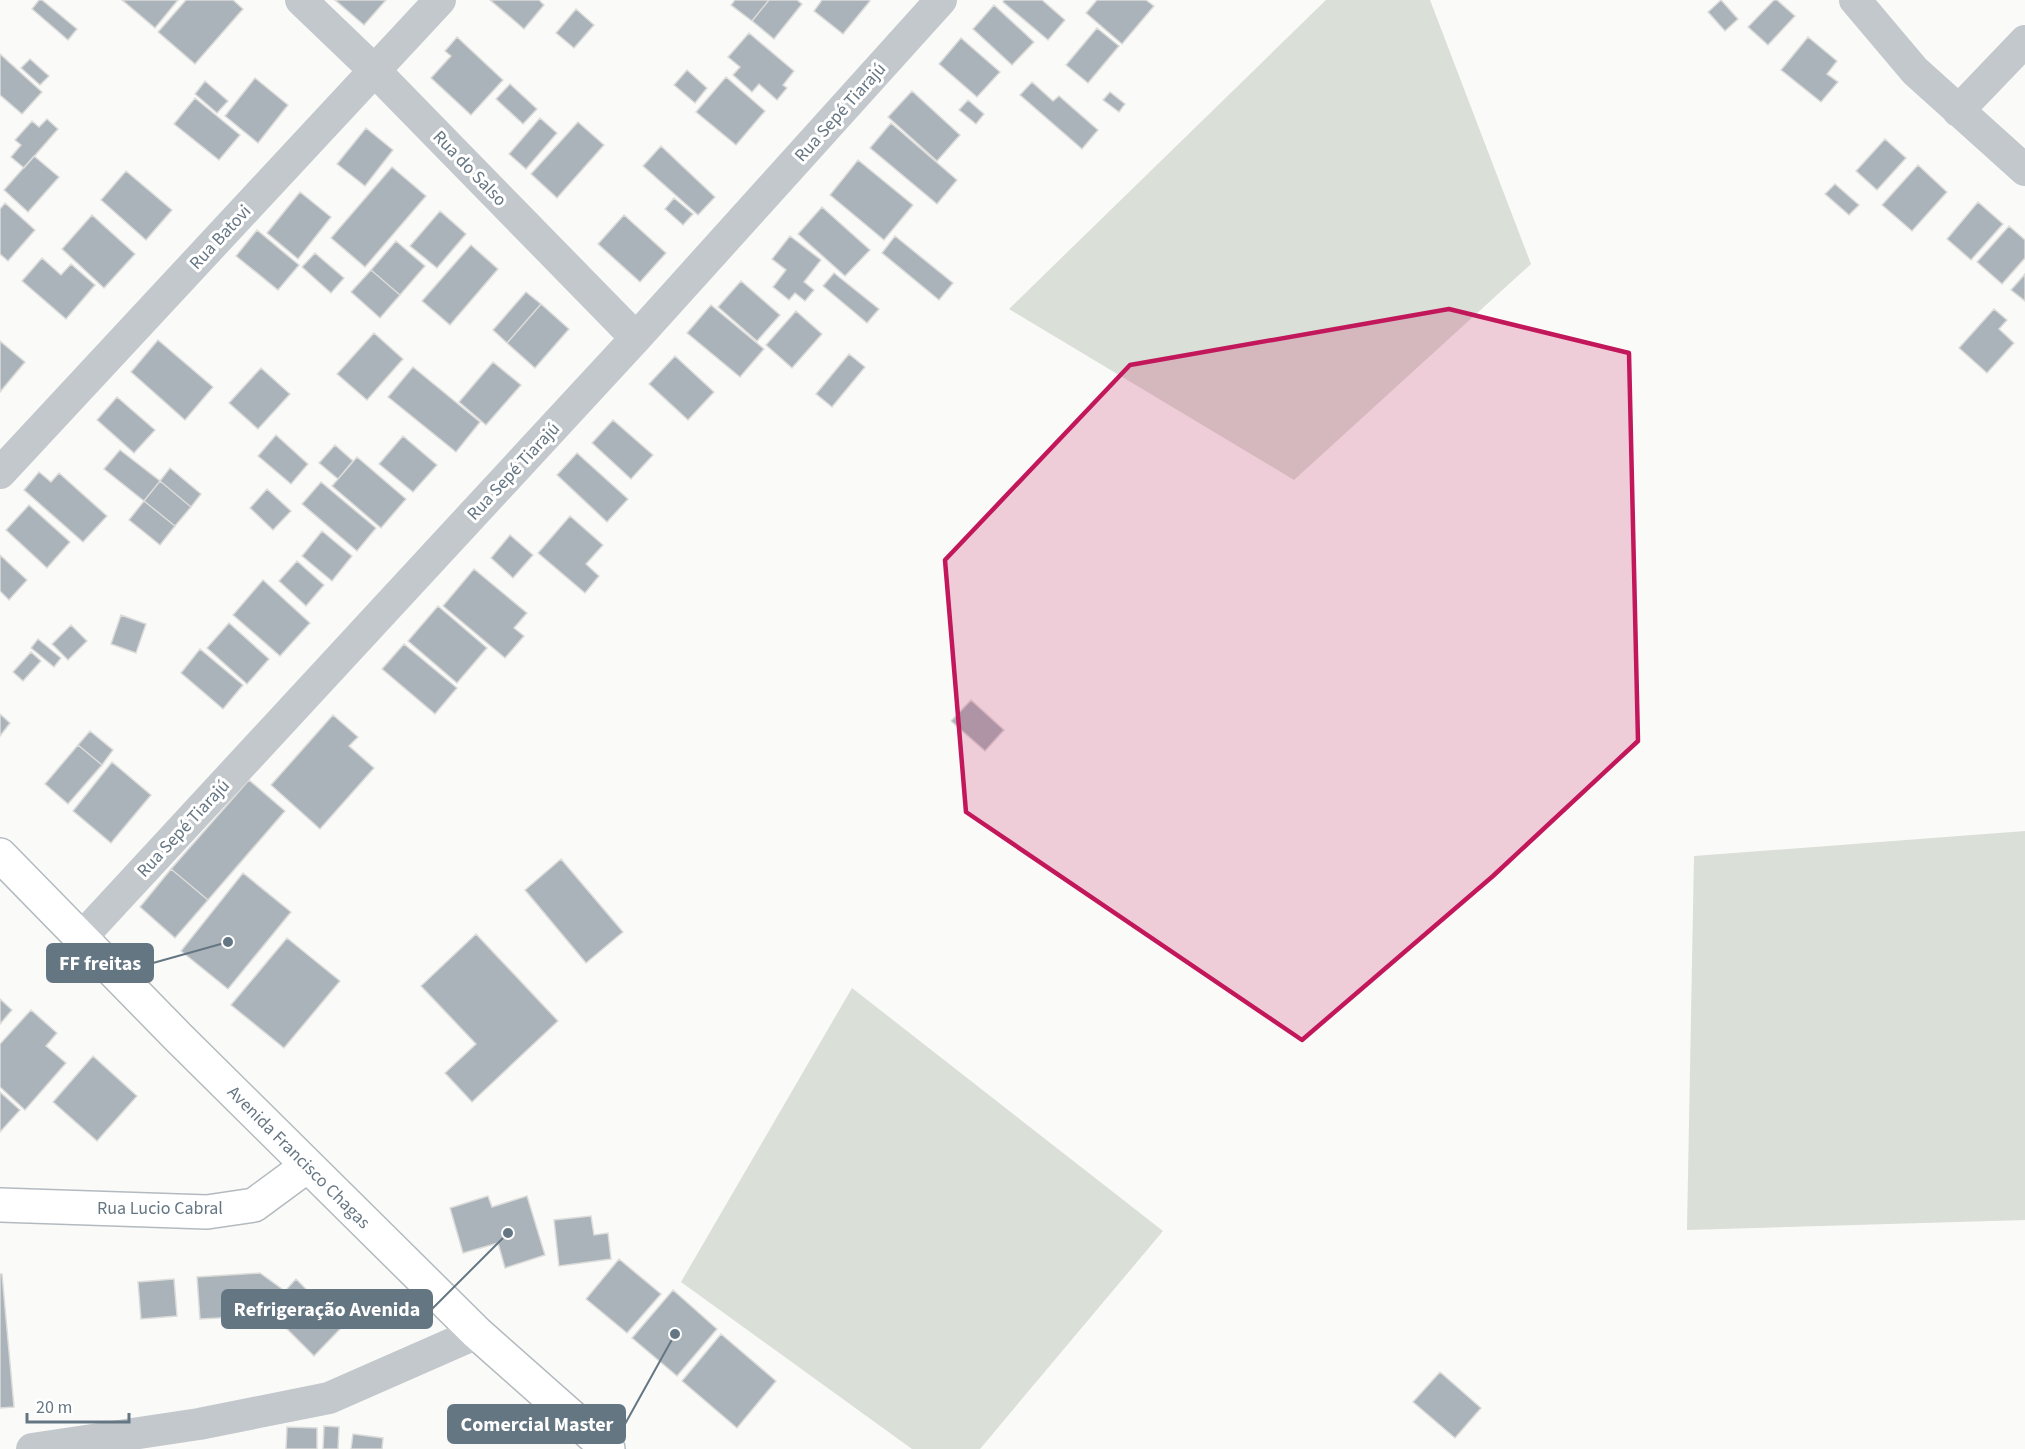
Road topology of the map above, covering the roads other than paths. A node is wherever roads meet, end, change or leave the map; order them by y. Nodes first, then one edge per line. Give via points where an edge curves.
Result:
1 (301, 0) edge
2 (440, 0) edge
3 (941, 0) edge
4 (1855, 0) edge
5 (2025, 41) edge
6 (375, 70) junction
7 (1958, 111) junction
8 (2025, 170) edge
9 (636, 338) junction
10 (0, 473) edge
11 (0, 855) edge
12 (81, 938) junction
13 (307, 1166) junction
14 (0, 1205) edge
15 (477, 1333) junction
16 (32, 1449) edge
17 (608, 1449) edge

1 - 6 street, Rua do Salso
2 - 6 street, Rua Batovi
3 - 9 street, Rua Sepé Tiarajú
4 - 7 street via 1915,71
5 - 7 street
6 - 9 street, Rua do Salso
6 - 10 street, Rua Batovi
7 - 8 street
9 - 12 street, Rua Sepé Tiarajú
11 - 12 street, Avenida Francisco Chagas
12 - 13 street, Avenida Francisco Chagas
13 - 14 street, Rua Lucio Cabral via 254,1205 207,1212
13 - 15 street, Avenida Francisco Chagas
15 - 16 street via 329,1398 199,1424
15 - 17 street, Avenida Francisco Chagas

